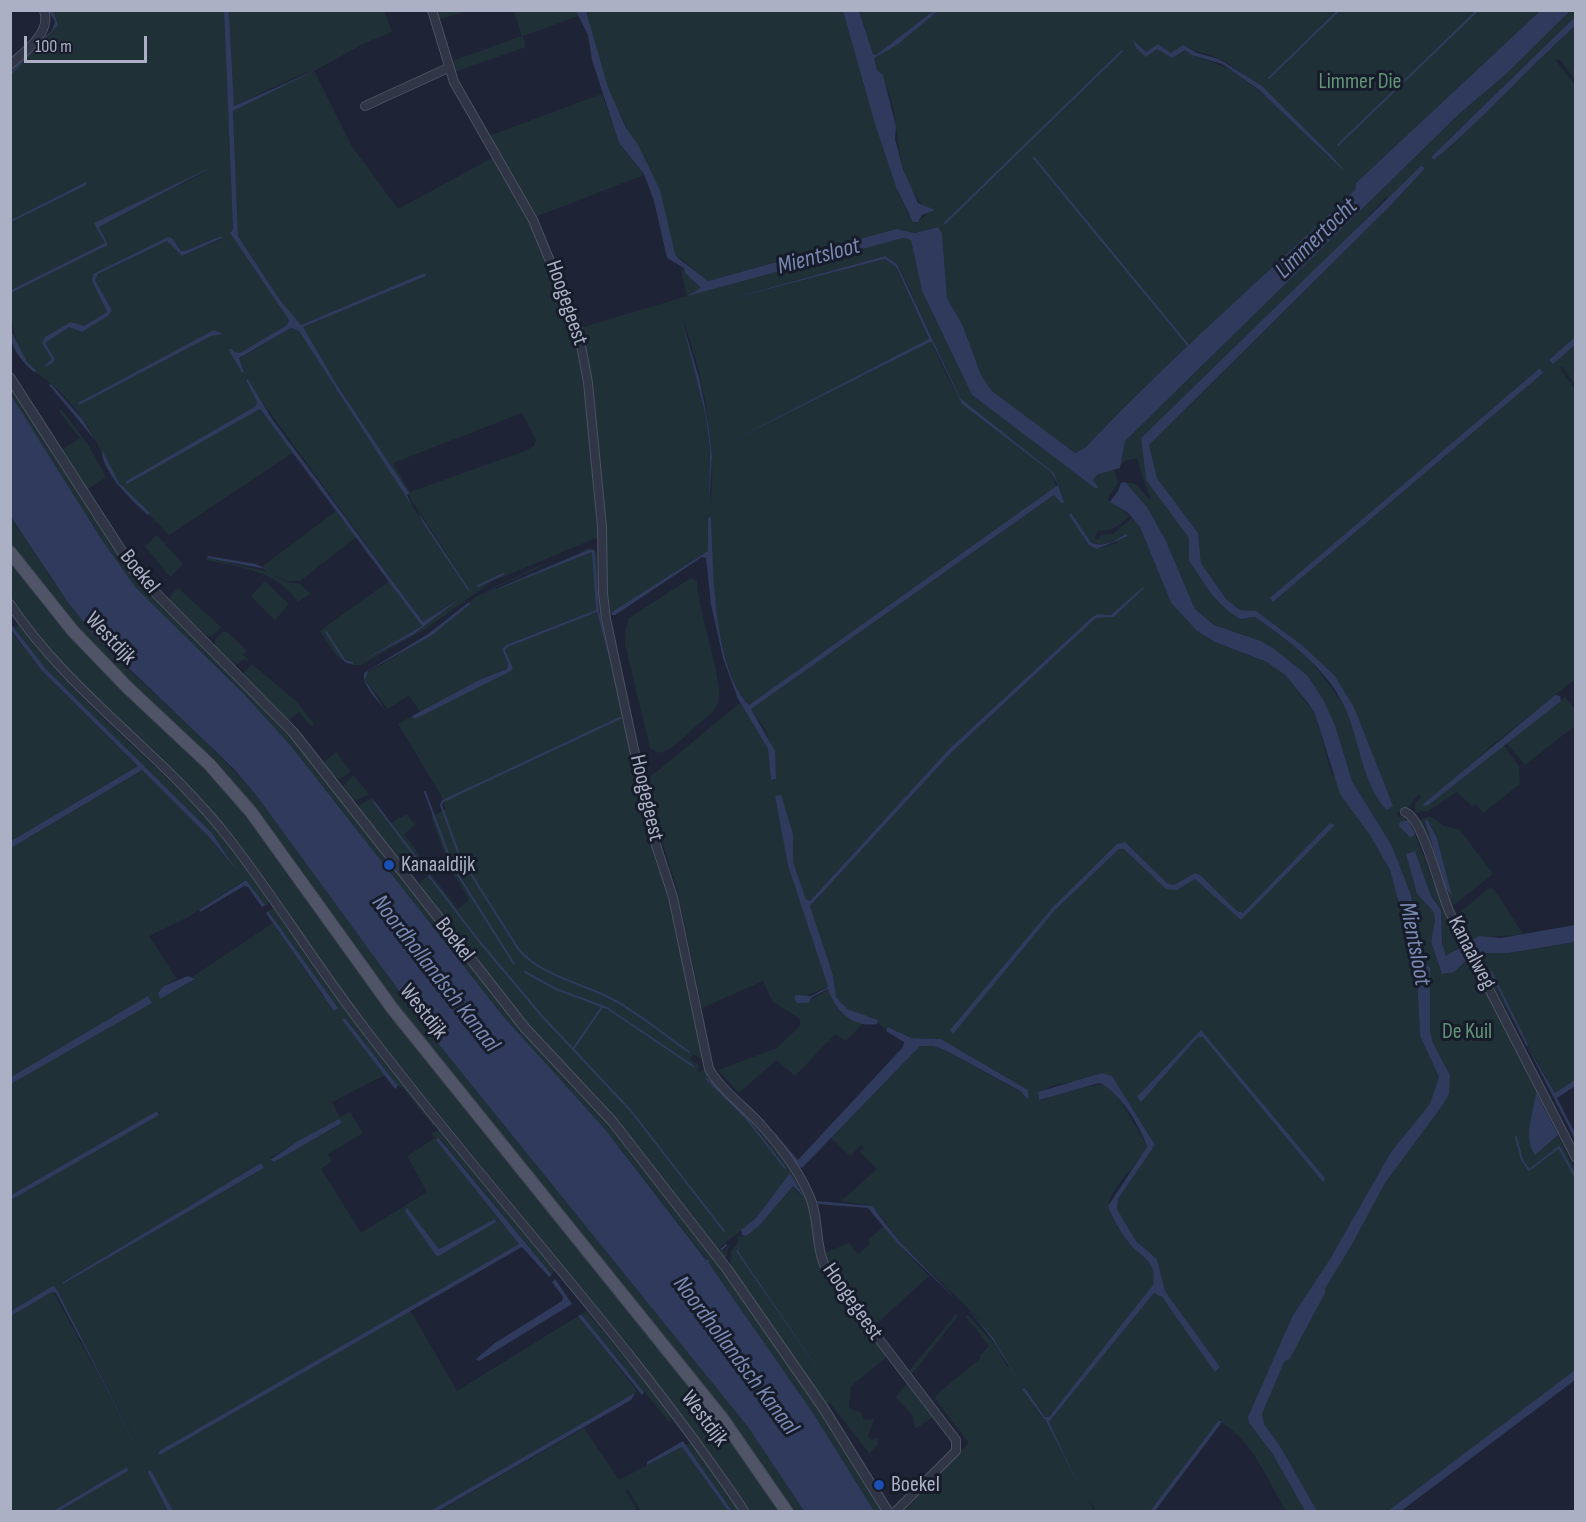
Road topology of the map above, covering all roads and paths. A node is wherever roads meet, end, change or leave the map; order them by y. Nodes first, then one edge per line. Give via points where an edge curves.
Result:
1 (44, 10) edge
2 (432, 10) edge
3 (10, 65) edge
4 (448, 68) junction
5 (365, 106) dead end
6 (10, 378) edge
7 (10, 552) edge
8 (10, 604) edge
9 (1406, 812) dead end
10 (1575, 1158) edge
11 (746, 1512) edge
12 (787, 1512) edge
13 (888, 1512) edge
14 (895, 1512) edge

1 - 3 street via 45,28
2 - 4 street, Hoogegeest
4 - 5 street
4 - 14 street, Hoogegeest via 534,220 580,336 602,527 606,619 652,833 673,897 708,1069 763,1127 799,1179 810,1198 819,1252 827,1271 956,1440 956,1450
6 - 13 street, Boekel via 135,572 293,732 503,1001 626,1139 727,1269 824,1409
7 - 12 main road, Westdijk via 74,632 209,764 251,812 392,1008 696,1385
8 - 11 street, Westdijk via 86,696 177,782 226,835 360,1022 595,1312
9 - 10 street, Kanaalweg via 1415,819 1425,839 1438,884 1463,939

